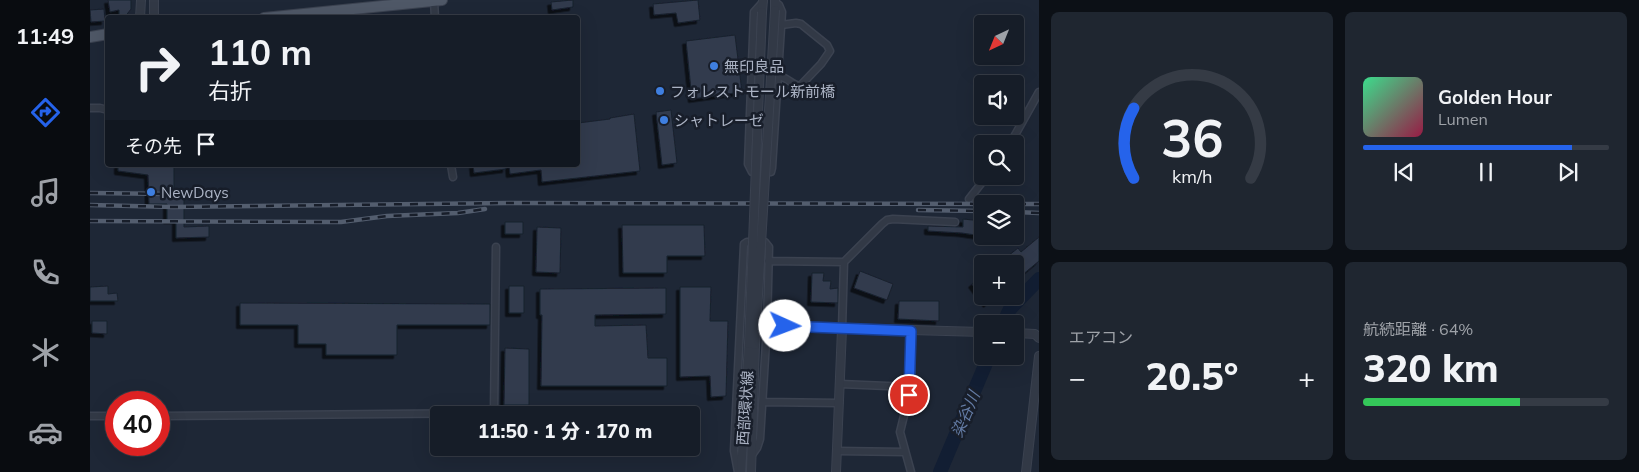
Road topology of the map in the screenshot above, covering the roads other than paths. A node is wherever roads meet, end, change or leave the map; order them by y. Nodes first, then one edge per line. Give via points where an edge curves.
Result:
1 (141, 0) edge
2 (154, 0) edge
3 (438, 0) edge
4 (763, 1) edge
5 (775, 1) edge
6 (408, 2) edge
7 (140, 15) edge
8 (154, 15) edge
9 (291, 15) edge
10 (436, 15) edge
11 (781, 25) junction
12 (105, 34) edge
13 (90, 37) edge
14 (778, 76) junction
15 (1039, 92) edge
16 (90, 108) edge
17 (105, 109) edge
18 (1015, 135) edge
19 (451, 167) edge
20 (453, 177) dead end
21 (980, 185) edge
22 (969, 199) dead end
23 (955, 222) dead end
24 (496, 247) dead end
25 (768, 261) junction
26 (844, 262) junction
27 (766, 326) junction
28 (842, 329) junction
29 (911, 331) junction
30 (974, 332) edge
31 (1024, 333) edge
32 (1039, 338) edge
33 (752, 344) junction
34 (1039, 356) edge
35 (840, 384) junction
36 (910, 387) junction
37 (763, 402) junction
38 (839, 403) junction
39 (90, 416) edge
40 (105, 416) edge
41 (170, 416) edge
42 (1035, 427) edge
43 (836, 451) junction
44 (905, 452) junction
45 (752, 455) junction
46 (739, 472) edge
47 (751, 472) edge
48 (836, 472) edge
49 (911, 472) edge
50 (1026, 472) edge

1 - 7 street
2 - 8 street
3 - 6 main road
3 - 10 street
4 - 14 street via 754,12 748,164 752,172 767,173 772,168
4 - 33 street, bridge
5 - 11 street via 781,9
5 - 33 street, bridge
6 - 9 main road
11 - 14 street
11 - 14 street via 801,24 830,51 800,86
12 - 13 main road
15 - 18 street
16 - 17 street
19 - 20 street
21 - 22 street
23 - 26 street via 887,220
24 - 41 street via 494,413
25 - 26 street
25 - 27 street
25 - 46 street via 767,243 745,242 734,451
26 - 28 street
27 - 28 street
27 - 37 street
28 - 29 street
28 - 35 street
29 - 30 street
29 - 36 street
31 - 32 street via 1035,334
33 - 45 street, 西部環状線
33 - 46 street, 西部環状線
34 - 42 street
35 - 36 street
35 - 38 street
36 - 44 street via 900,432
37 - 38 street
37 - 45 street via 759,444
38 - 43 street
39 - 40 street
42 - 50 street
43 - 44 street
43 - 48 street
44 - 49 street
45 - 47 street, 西部環状線

